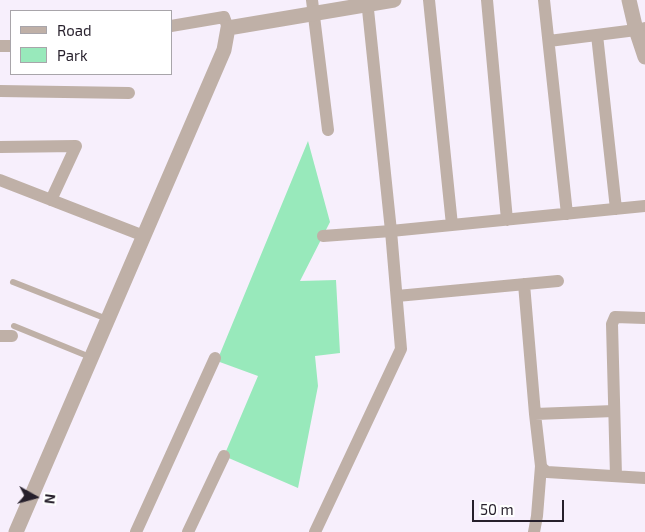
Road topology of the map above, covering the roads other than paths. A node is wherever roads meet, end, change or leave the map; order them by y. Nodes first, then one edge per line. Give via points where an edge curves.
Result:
1 (394, 0) edge
2 (429, 0) edge
3 (488, 0) edge
4 (544, 0) edge
5 (629, 0) edge
6 (368, 2) edge
7 (313, 7) edge
8 (172, 26) edge
9 (228, 28) junction
10 (640, 29) edge
11 (597, 35) junction
12 (549, 41) junction
13 (645, 57) edge
14 (0, 91) edge
15 (129, 94) dead end
16 (328, 130) dead end
17 (0, 147) edge
18 (0, 180) edge
19 (51, 200) junction
20 (645, 206) edge
21 (616, 209) junction
22 (567, 214) junction
23 (507, 220) junction
24 (452, 225) junction
25 (391, 230) junction
26 (144, 236) junction
27 (323, 236) dead end
28 (13, 282) dead end
29 (558, 282) dead end
30 (524, 284) junction
31 (397, 296) junction
32 (645, 318) edge
33 (108, 319) junction
34 (8, 333) edge
35 (91, 358) junction
36 (214, 358) dead end
37 (614, 412) junction
38 (535, 414) junction
39 (224, 456) dead end
40 (541, 466) junction
41 (616, 476) junction
42 (645, 478) edge
43 (16, 532) edge
44 (136, 532) edge
45 (188, 532) edge
46 (315, 532) edge
47 (534, 532) edge

1 - 6 street
2 - 24 street
3 - 23 street
4 - 12 street
5 - 10 street
6 - 7 street
6 - 25 street
7 - 9 street
7 - 16 street
8 - 9 street via 224,17
9 - 26 street via 224,50
10 - 11 street
10 - 13 street
11 - 12 street
11 - 21 street
12 - 22 street
14 - 15 street
17 - 19 street via 76,146
18 - 19 street
19 - 26 street
20 - 21 street
21 - 22 street
22 - 23 street
23 - 24 street
24 - 25 street
25 - 27 street
25 - 31 street
26 - 33 street
28 - 33 lane
29 - 30 street
30 - 31 street
30 - 38 street
31 - 46 street via 401,349
32 - 37 street via 615,317 613,320
33 - 35 street
34 - 35 lane
35 - 43 street
36 - 44 street
37 - 38 street
37 - 41 street
38 - 40 street
39 - 45 street
40 - 41 street via 547,472
40 - 47 street
41 - 42 street

